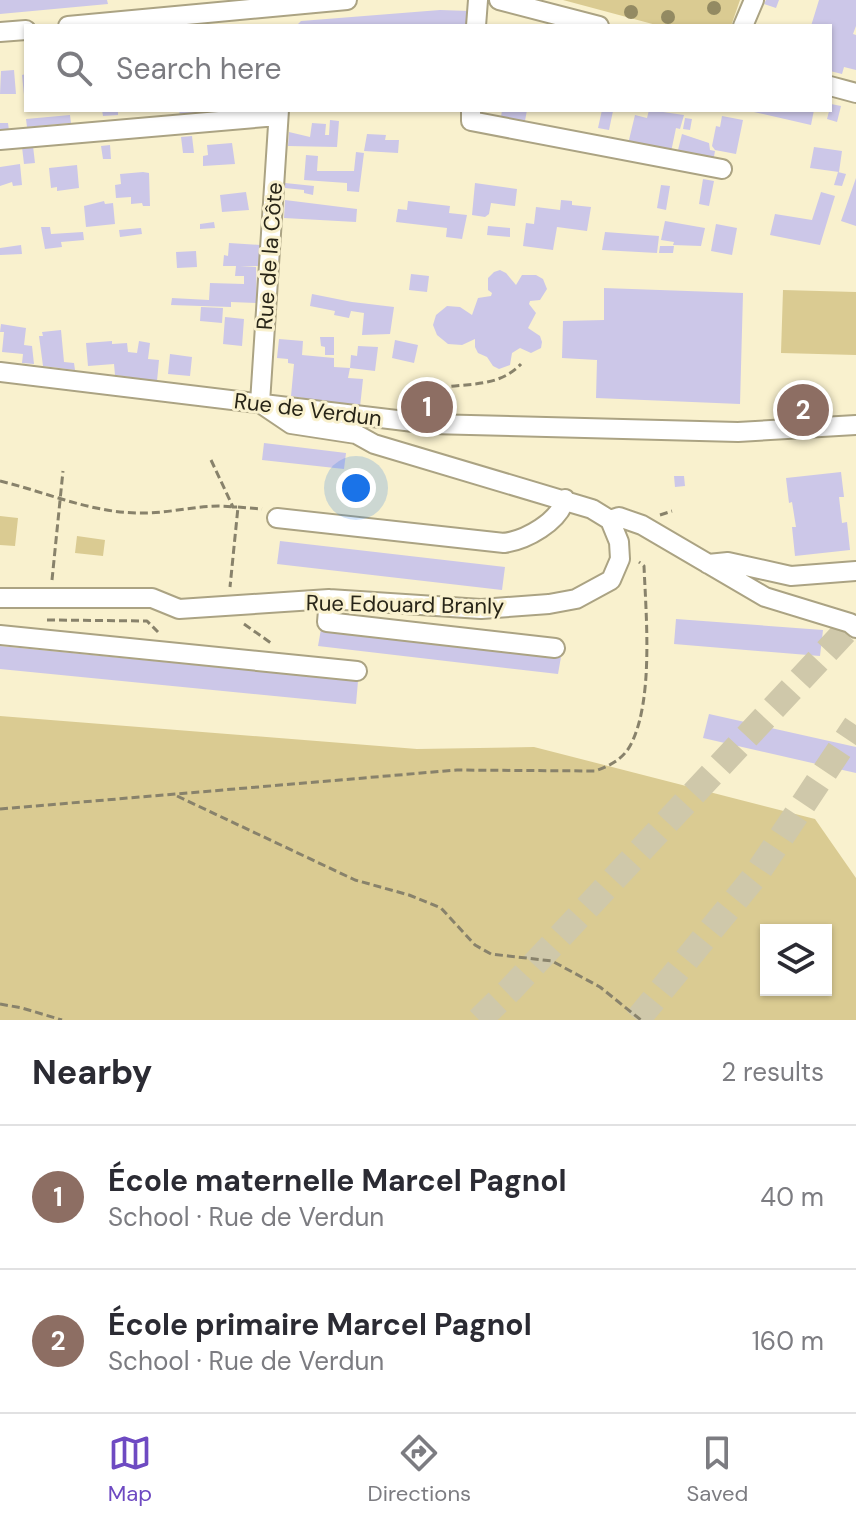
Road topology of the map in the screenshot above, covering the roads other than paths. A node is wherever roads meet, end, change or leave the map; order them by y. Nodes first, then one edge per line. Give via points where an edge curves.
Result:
1 (347, 0) edge
2 (478, 0) edge
3 (499, 0) edge
4 (754, 0) edge
5 (325, 1) edge
6 (284, 7) junction
7 (91, 24) edge
8 (283, 24) edge
9 (476, 24) edge
10 (591, 24) edge
11 (744, 24) edge
12 (24, 30) edge
13 (0, 32) edge
14 (832, 87) edge
15 (856, 93) edge
16 (471, 112) edge
17 (278, 113) edge
18 (0, 140) edge
19 (722, 169) dead end
20 (0, 372) edge
21 (260, 403) junction
22 (357, 425) junction
23 (856, 425) edge
24 (565, 499) junction
25 (277, 518) dead end
26 (610, 520) junction
27 (708, 564) junction
28 (856, 571) edge
29 (0, 598) edge
30 (329, 599) junction
31 (856, 628) edge
32 (0, 635) edge
33 (555, 648) dead end
34 (357, 671) dead end

1 - 5 street
2 - 9 street
3 - 10 street
4 - 11 street
5 - 6 street
6 - 7 street
6 - 8 street
12 - 13 street
14 - 15 street
16 - 19 street via 471,121
17 - 18 street
17 - 21 street, Rue de la Côte
20 - 21 street, Rue de Verdun
21 - 22 street via 291,424
22 - 23 street, Rue de Verdun via 417,422 738,432
22 - 24 street via 374,444
24 - 25 street via 531,535 504,543
24 - 26 street
26 - 27 street via 619,517 642,525
26 - 30 street, Rue Edouard Branly via 620,559 611,580 576,599 481,609
27 - 28 street via 728,562 791,576
27 - 31 street via 765,597
29 - 30 street, Rue Edouard Branly via 152,598 179,609
30 - 33 street via 327,622
32 - 34 street

